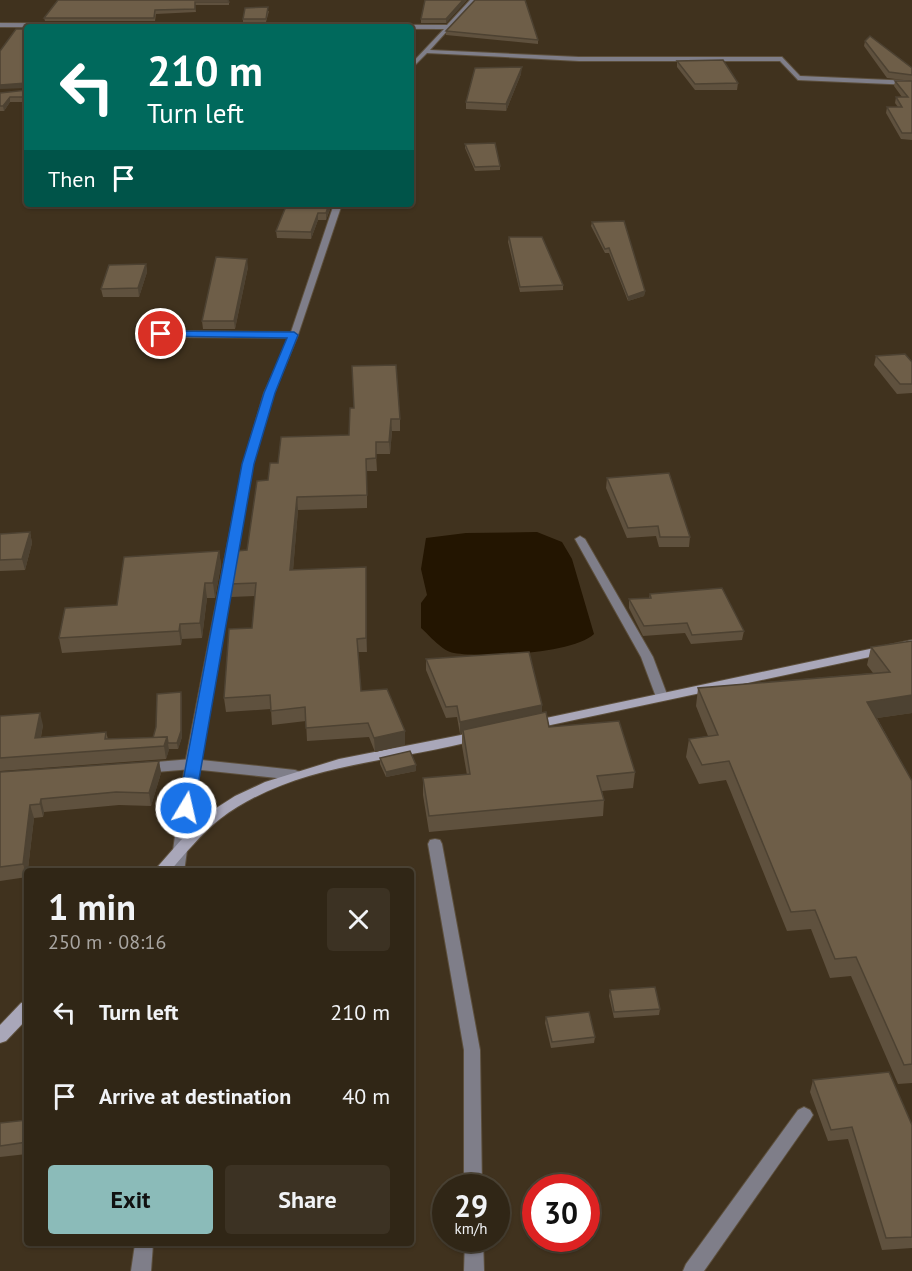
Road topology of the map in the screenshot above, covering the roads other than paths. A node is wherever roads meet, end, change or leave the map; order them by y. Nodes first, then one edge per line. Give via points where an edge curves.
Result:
1 (473, 0) edge
2 (0, 25) edge
3 (24, 25) edge
4 (414, 27) edge
5 (449, 27) junction
6 (425, 51) junction
7 (414, 64) edge
8 (912, 82) edge
9 (338, 207) edge
10 (161, 334) dead end
11 (294, 335) junction
12 (580, 539) dead end
13 (912, 644) edge
14 (662, 697) junction
15 (513, 729) edge
16 (490, 734) edge
17 (192, 764) junction
18 (124, 769) edge
19 (295, 775) junction
20 (435, 844) dead end
21 (179, 851) junction
22 (163, 868) edge
23 (177, 868) edge
24 (24, 1011) edge
25 (0, 1036) edge
26 (804, 1115) dead end
27 (473, 1174) edge
28 (144, 1246) edge
29 (474, 1252) edge
30 (141, 1271) edge
31 (474, 1271) edge
32 (693, 1271) edge

1 - 5 street
2 - 3 street
4 - 5 street
5 - 6 street
6 - 7 street
6 - 8 street via 579,59 782,59 798,78
9 - 11 street
10 - 11 street
11 - 17 street via 269,393 248,464
12 - 14 street via 647,657
13 - 14 main road
14 - 15 main road
16 - 19 main road
17 - 18 street
17 - 19 street
17 - 21 street
19 - 21 main road via 250,794 216,815
20 - 27 street via 472,1050
21 - 22 main road
21 - 23 street
24 - 25 main road
26 - 32 street
28 - 30 street
29 - 31 street

